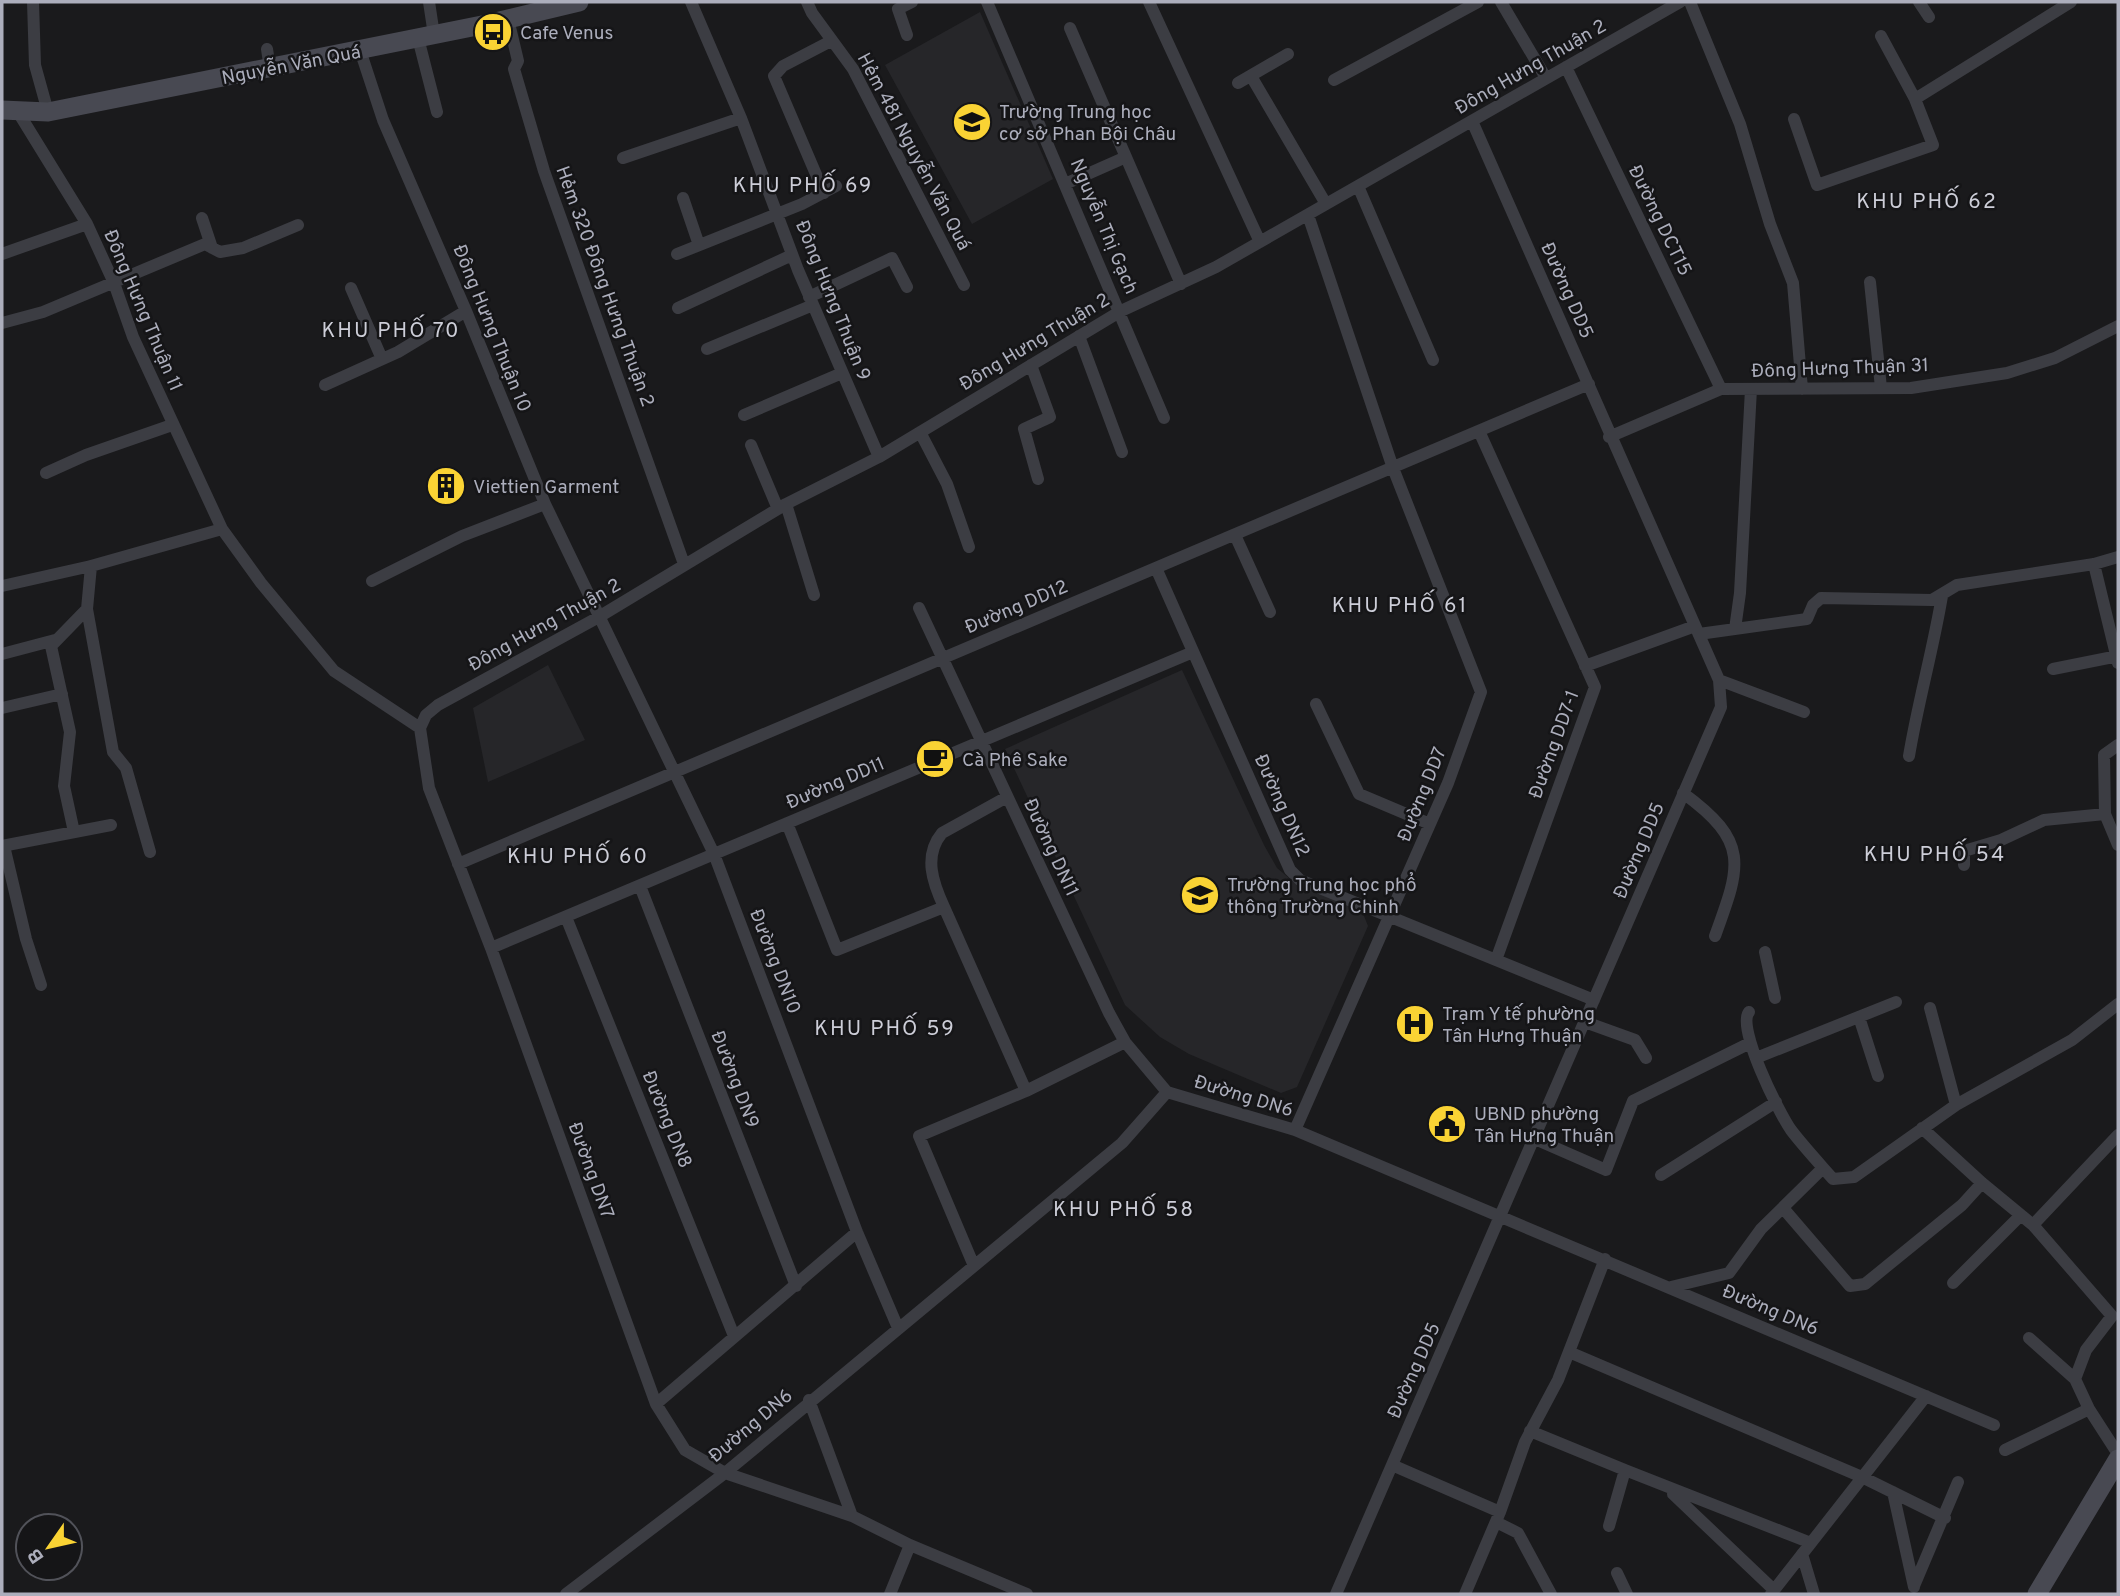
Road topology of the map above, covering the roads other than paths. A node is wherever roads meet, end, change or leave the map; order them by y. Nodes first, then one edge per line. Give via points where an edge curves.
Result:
1 (33, 2) edge
2 (429, 2) edge
3 (579, 2) edge
4 (691, 2) edge
5 (807, 2) edge
6 (912, 2) edge
7 (987, 2) edge
8 (1149, 2) edge
9 (1478, 2) edge
10 (1501, 2) edge
11 (1680, 2) edge
12 (1690, 2) edge
13 (1919, 2) edge
14 (2071, 2) edge
15 (1928, 18) dead end
16 (509, 19) junction
17 (1070, 28) dead end
18 (907, 35) dead end
19 (1881, 36) dead end
20 (426, 37) junction
21 (831, 41) junction
22 (360, 50) junction
23 (1288, 54) dead end
24 (1566, 67) junction
25 (1251, 76) junction
26 (1546, 78) junction
27 (1335, 80) dead end
28 (1238, 83) dead end
29 (1915, 99) junction
30 (10, 111) edge
31 (48, 112) junction
32 (437, 112) dead end
33 (741, 118) junction
34 (1794, 119) dead end
35 (1472, 121) junction
36 (1126, 157) junction
37 (623, 159) dead end
38 (1065, 184) junction
39 (836, 186) dead end
40 (1358, 186) junction
41 (824, 193) junction
42 (683, 198) dead end
43 (1326, 204) junction
44 (778, 214) junction
45 (1308, 215) junction
46 (202, 218) dead end
47 (87, 224) junction
48 (298, 225) dead end
49 (1260, 242) junction
50 (699, 245) junction
51 (212, 248) junction
52 (2, 254) edge
53 (677, 254) dead end
54 (792, 255) junction
55 (1870, 282) dead end
56 (114, 283) junction
57 (1181, 284) junction
58 (964, 285) dead end
59 (907, 287) dead end
60 (351, 288) dead end
61 (811, 301) junction
62 (678, 308) dead end
63 (466, 311) junction
64 (1121, 311) junction
65 (2, 323) edge
66 (2118, 326) edge
67 (1079, 336) junction
68 (707, 349) dead end
69 (382, 359) junction
70 (1433, 360) dead end
71 (1031, 365) junction
72 (842, 373) junction
73 (1589, 384) junction
74 (325, 385) dead end
75 (1881, 388) junction
76 (1751, 389) junction
77 (1802, 389) junction
78 (1721, 390) junction
79 (744, 415) dead end
80 (1164, 418) dead end
81 (172, 425) junction
82 (1479, 431) junction
83 (920, 432) junction
84 (1609, 437) junction
85 (751, 445) dead end
86 (1122, 452) dead end
87 (879, 457) junction
88 (1393, 468) junction
89 (46, 472) dead end
90 (1038, 479) dead end
91 (545, 504) junction
92 (782, 506) junction
93 (222, 529) junction
94 (1235, 535) junction
95 (969, 547) dead end
96 (2118, 557) edge
97 (684, 564) junction
98 (2094, 564) junction
99 (91, 566) junction
100 (1156, 568) junction
101 (372, 581) dead end
102 (2, 586) edge
103 (814, 595) dead end
104 (1942, 596) junction
105 (919, 608) dead end
106 (87, 609) junction
107 (1270, 612) dead end
108 (597, 618) junction
109 (1734, 629) junction
110 (1697, 630) junction
111 (55, 640) junction
112 (1193, 652) junction
113 (2, 654) edge
114 (2118, 658) edge
115 (942, 659) junction
116 (1585, 666) junction
117 (2053, 669) dead end
118 (1719, 680) junction
119 (62, 694) junction
120 (1316, 704) dead end
121 (2, 708) edge
122 (1804, 712) dead end
123 (420, 728) junction
124 (981, 741) junction
125 (2118, 745) edge
126 (1909, 757) dead end
127 (676, 771) junction
128 (1684, 793) junction
129 (1007, 797) junction
130 (2105, 814) junction
131 (787, 823) junction
132 (1430, 824) junction
133 (111, 825) dead end
134 (74, 832) junction
135 (2118, 845) edge
136 (3, 846) edge
137 (150, 852) dead end
138 (714, 854) junction
139 (458, 864) junction
140 (1964, 865) dead end
141 (640, 886) junction
142 (944, 908) junction
143 (566, 917) junction
144 (1389, 917) junction
145 (1715, 936) dead end
146 (491, 948) junction
147 (1765, 952) dead end
148 (1496, 960) junction
149 (41, 985) dead end
150 (1775, 998) dead end
151 (1594, 1000) junction
152 (1896, 1002) dead end
153 (2118, 1004) edge
154 (1930, 1008) dead end
155 (1749, 1012) dead end
156 (1859, 1017) junction
157 (1585, 1022) junction
158 (1125, 1042) junction
159 (1750, 1043) junction
160 (1646, 1058) dead end
161 (1756, 1058) junction
162 (1878, 1076) dead end
163 (1026, 1091) junction
164 (1167, 1092) junction
165 (1776, 1102) junction
166 (1956, 1105) junction
167 (1922, 1128) junction
168 (1295, 1130) junction
169 (2118, 1135) edge
170 (1535, 1139) junction
171 (1823, 1168) junction
172 (1661, 1175) dead end
173 (1982, 1183) junction
174 (1783, 1208) junction
175 (2021, 1215) junction
176 (1502, 1216) junction
177 (2033, 1224) junction
178 (857, 1232) junction
179 (1605, 1259) junction
180 (974, 1266) junction
181 (1953, 1283) dead end
182 (796, 1286) junction
183 (1671, 1287) junction
184 (2115, 1314) edge
185 (898, 1328) junction
186 (734, 1336) junction
187 (2029, 1338) dead end
188 (1569, 1352) junction
189 (2075, 1379) junction
190 (1926, 1396) junction
191 (809, 1400) junction
192 (656, 1404) junction
193 (2089, 1409) junction
194 (1994, 1425) dead end
195 (1531, 1431) junction
196 (2006, 1450) dead end
197 (2118, 1454) edge
198 (2118, 1459) edge
199 (1392, 1465) junction
200 (1625, 1470) junction
201 (725, 1473) junction
202 (1862, 1477) junction
203 (1958, 1482) dead end
204 (1667, 1489) junction
205 (1893, 1492) junction
206 (852, 1516) junction
207 (1498, 1517) junction
208 (1945, 1518) junction
209 (1609, 1527) dead end
210 (1811, 1543) junction
211 (910, 1545) junction
212 (1802, 1555) junction
213 (1617, 1573) dead end
214 (1467, 1589) edge
215 (1915, 1590) edge
216 (1773, 1592) edge
217 (566, 1594) edge
218 (890, 1594) edge
219 (1027, 1594) edge
220 (1336, 1594) edge
221 (1551, 1594) edge
222 (1627, 1594) edge
223 (1814, 1594) edge
224 (2038, 1594) edge

1 - 31 street via 35,65
2 - 20 street
3 - 16 main road, Nguyễn Văn Quá
4 - 33 street, Đông Hưng Thuận 9
5 - 21 street, Hẻm 481 Nguyễn Văn Quá
6 - 18 street via 898,9
7 - 38 street, Nguyễn Thị Gạch
8 - 49 street
9 - 27 street
10 - 26 street
11 - 24 street, Đông Hưng Thuận 2
12 - 77 street via 1740,124 1793,283
13 - 15 street
14 - 29 street
16 - 20 main road, Nguyễn Văn Quá
16 - 97 street, Hẻm 320 Đông Hưng Thuận 2 via 518,61 514,69 544,171
17 - 36 street
19 - 29 street
20 - 22 main road, Nguyễn Văn Quá
20 - 32 street
21 - 41 street via 783,66 774,76
21 - 58 street, Hẻm 481 Nguyễn Văn Quá via 853,69
22 - 31 main road, Nguyễn Văn Quá via 268,59
22 - 63 street, Đông Hưng Thuận 10 via 383,120
23 - 25 street
24 - 26 street, Đông Hưng Thuận 2
24 - 78 street, Đường DCT15
25 - 28 street
25 - 43 street
26 - 35 street, Đông Hưng Thuận 2
29 - 34 street via 1933,145 1817,185
30 - 31 main road, Nguyễn Văn Quá
30 - 47 street, Đông Hưng Thuận 11
33 - 37 street
33 - 44 street, Đông Hưng Thuận 9
35 - 40 street, Đông Hưng Thuận 2
35 - 73 street, Đường DD5
36 - 38 street
36 - 57 street
38 - 64 street, Nguyễn Thị Gạch
39 - 41 street
40 - 43 street, Đông Hưng Thuận 2
40 - 70 street
41 - 44 street
42 - 50 street
43 - 45 street, Đông Hưng Thuận 2
44 - 50 street
44 - 54 street, Đông Hưng Thuận 9
45 - 49 street, Đông Hưng Thuận 2
45 - 88 street, Đường DD7
46 - 51 street
47 - 52 street
47 - 56 street, Đông Hưng Thuận 11
48 - 51 street via 243,248 220,252
49 - 57 street, Đông Hưng Thuận 2
50 - 53 street
51 - 56 street via 205,244
54 - 61 street, Đông Hưng Thuận 9
54 - 62 street
55 - 75 street
56 - 65 street
56 - 81 street, Đông Hưng Thuận 11
57 - 64 street, Đông Hưng Thuận 2
59 - 61 street via 892,258
60 - 69 street
61 - 68 street
61 - 72 street, Đông Hưng Thuận 9
63 - 69 street
63 - 91 street, Đông Hưng Thuận 10
64 - 67 street, Đông Hưng Thuận 2
64 - 80 street, Nguyễn Thị Gạch
66 - 75 street, Đông Hưng Thuận 31 via 2055,358 2007,373 1911,388
67 - 71 street, Đông Hưng Thuận 2
67 - 86 street
69 - 74 street
71 - 83 street, Đông Hưng Thuận 2
71 - 90 street via 1050,416 1024,429
72 - 79 street
72 - 87 street, Đông Hưng Thuận 9
73 - 82 street, Đường DD12
73 - 84 street, Đường DD5
75 - 77 street, Đông Hưng Thuận 31
76 - 77 street, Đông Hưng Thuận 31
76 - 78 street, Đông Hưng Thuận 31
76 - 109 street
78 - 84 street
81 - 89 street
81 - 93 street, Đông Hưng Thuận 11
82 - 88 street, Đường DD12
82 - 116 street, Đường DD7-1
83 - 87 street, Đông Hưng Thuận 2
83 - 95 street via 947,484
84 - 110 street, Đường DD5
85 - 92 street
87 - 92 street, Đông Hưng Thuận 2
88 - 94 street, Đường DD12
88 - 132 street, Đường DD7 via 1481,692
91 - 101 street via 462,536
91 - 108 street, Đông Hưng Thuận 10
92 - 97 street, Đông Hưng Thuận 2
92 - 103 street
93 - 99 street
93 - 123 street, Đông Hưng Thuận 11 via 334,671
94 - 100 street, Đường DD12
94 - 107 street
96 - 98 street
97 - 108 street, Đông Hưng Thuận 2
98 - 104 street via 1957,585
98 - 114 street
99 - 102 street
99 - 106 street
100 - 112 street, Đường DN12
100 - 115 street, Đường DD12
104 - 109 street via 1928,600 1821,597 1807,619
104 - 126 street
105 - 115 street, Đường DN11
106 - 111 street
106 - 137 street via 113,752 126,768
108 - 123 street, Đông Hưng Thuận 2 via 438,705
108 - 127 street, Đường DN10
109 - 110 street
110 - 116 street
110 - 118 street, Đường DD5
111 - 113 street
111 - 119 street via 52,655
112 - 124 street, Đường DD11
112 - 144 street, Đường DN12 via 1290,870 1300,880
114 - 117 street
115 - 124 street, Đường DN11
115 - 127 street, Đường DD12
116 - 148 street, Đường DD7-1 via 1595,687
118 - 122 street
118 - 128 street, Đường DD5 via 1721,707
119 - 121 street
119 - 134 street via 70,732 64,786
120 - 132 street via 1359,794
123 - 139 street, Đường DN7 via 429,788
124 - 129 street, Đường DN11
124 - 131 street, Đường DD11
125 - 130 street via 2104,755
127 - 138 street, Đường DN10
127 - 139 street, Đường DD12
128 - 145 street via 1707,811 1735,853 1732,891
128 - 151 street, Đường DD5
129 - 142 street via 937,839 931,868
129 - 158 street, Đường DN11
130 - 135 street
130 - 140 street via 2041,821 1964,851
131 - 138 street, Đường DD11
131 - 142 street via 837,950
132 - 144 street, Đường DD7
133 - 134 street
134 - 136 street
136 - 149 street
138 - 141 street, Đường DD11
138 - 178 street, Đường DN10
139 - 146 street, Đường DN7
141 - 143 street, Đường DD11
141 - 182 street, Đường DN9
142 - 163 street
143 - 146 street, Đường DD11
143 - 186 street, Đường DN8
144 - 148 street, Đường DN12
144 - 168 street, Đường DD7
146 - 192 street, Đường DN7
147 - 150 street
148 - 151 street, Đường DN12
151 - 157 street, Đường DD5
152 - 156 street
153 - 166 street via 2073,1040
154 - 166 street
155 - 159 street via 1744,1023
156 - 161 street
156 - 162 street
157 - 160 street via 1635,1040
157 - 170 street, Đường DD5
158 - 163 street
158 - 164 street, Đường DN11
159 - 161 street
159 - 170 street via 1633,1101 1606,1170
161 - 165 street
163 - 180 street via 919,1136
164 - 168 street, Đường DN6
164 - 180 street, Đường DN6 via 1122,1143
165 - 171 street via 1790,1128
165 - 172 street
166 - 167 street
167 - 171 street via 1854,1177 1833,1179
167 - 173 street
168 - 176 street, Đường DN6
169 - 177 street
170 - 176 street, Đường DD5
171 - 174 street
173 - 174 street via 1962,1205 1865,1284 1850,1286
173 - 175 street
174 - 183 street via 1760,1229 1729,1273
175 - 177 street
175 - 181 street
176 - 179 street, Đường DN6
176 - 199 street, Đường DD5
177 - 184 street
178 - 182 street
178 - 185 street, Đường DN10
179 - 183 street, Đường DN6
179 - 188 street
180 - 185 street, Đường DN6
182 - 186 street
183 - 190 street, Đường DN6
184 - 189 street via 2086,1350
185 - 191 street, Đường DN6
186 - 192 street
187 - 189 street
188 - 195 street
188 - 202 street
189 - 193 street
190 - 194 street, Đường DN6
190 - 202 street
191 - 201 street, Đường DN6
191 - 206 street
192 - 201 street, Đường DN7 via 685,1450
193 - 196 street
193 - 197 street
195 - 200 street
195 - 207 street
198 - 224 main road
199 - 207 street
199 - 220 street, Đường DD5
200 - 204 street
200 - 209 street
201 - 206 street, Đường DN7
201 - 217 street, Đường DN6
202 - 205 street
202 - 210 street
203 - 208 street
204 - 210 street
204 - 216 street
205 - 208 street
205 - 215 street
206 - 211 street, Đường DN7
207 - 214 street
207 - 221 street via 1518,1533
208 - 215 street
210 - 212 street
211 - 218 street
211 - 219 street, Đường DN7
212 - 216 street
212 - 223 street
213 - 222 street

